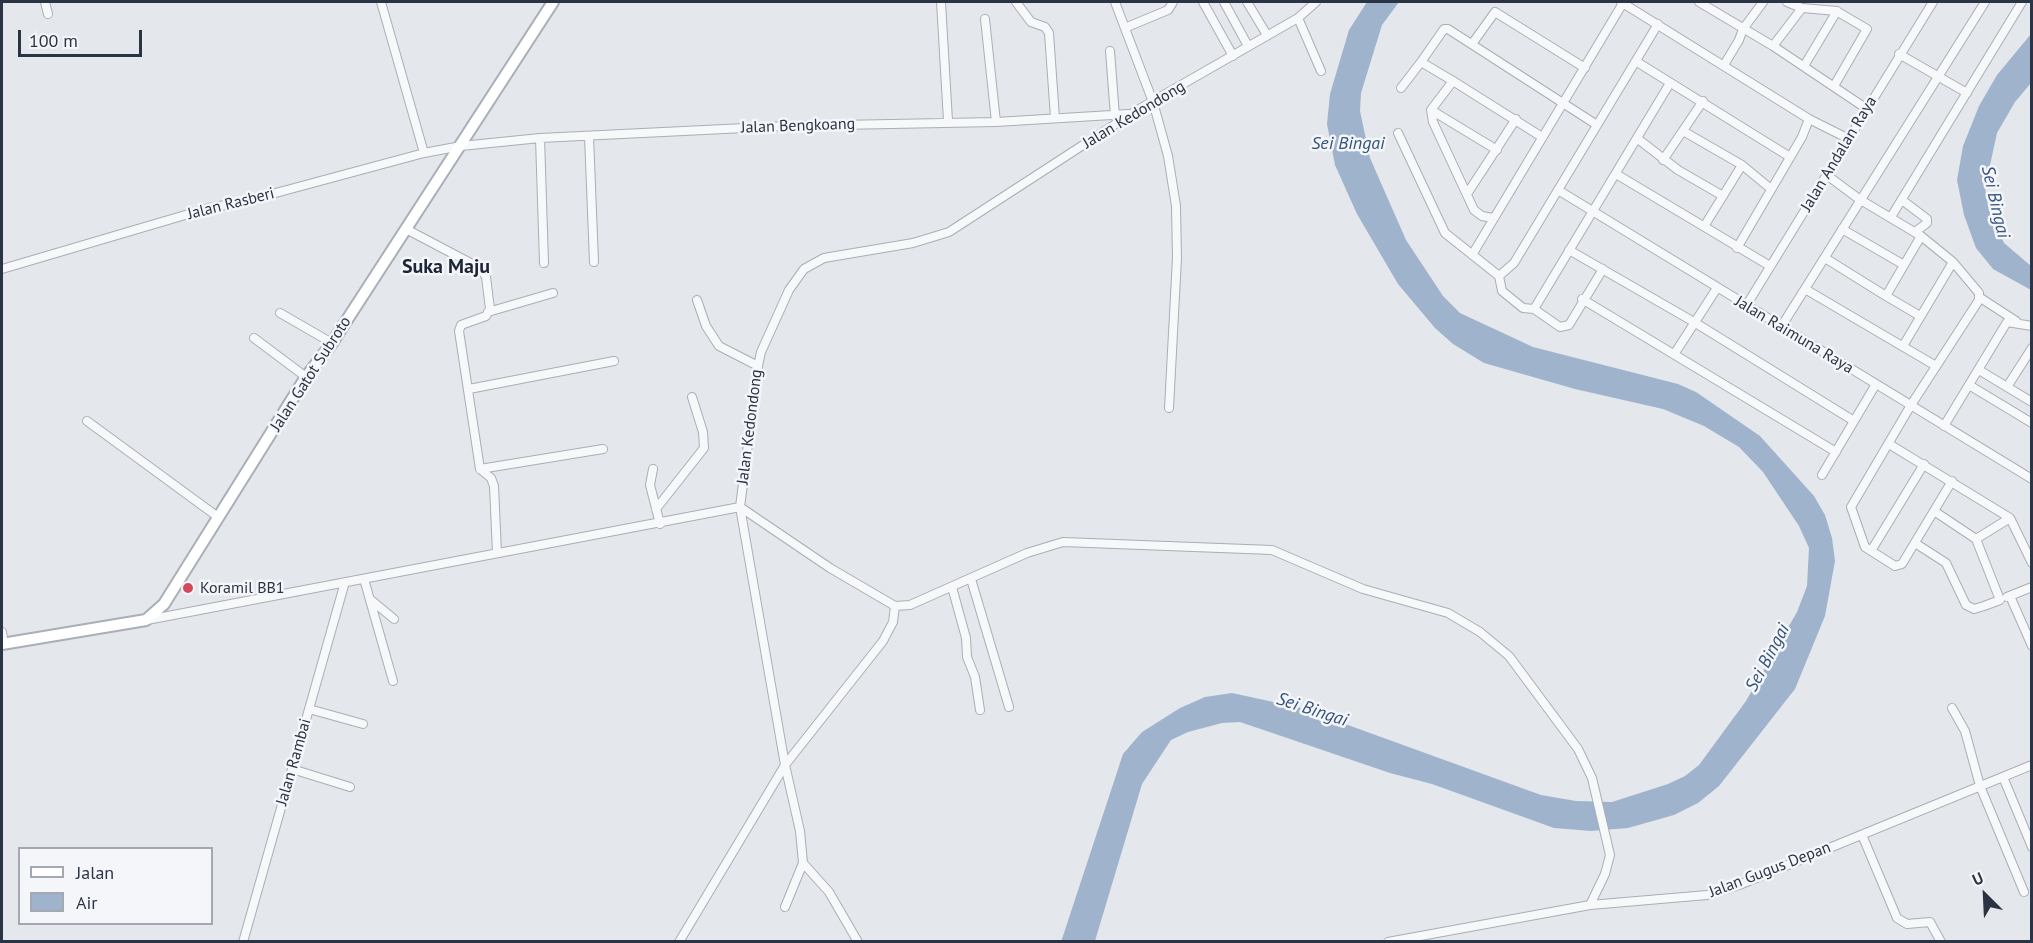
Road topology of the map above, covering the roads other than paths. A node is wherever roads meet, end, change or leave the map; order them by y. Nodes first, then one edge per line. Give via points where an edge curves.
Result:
1 (45, 2) edge
2 (381, 2) edge
3 (553, 2) edge
4 (941, 2) edge
5 (1016, 2) edge
6 (1115, 2) edge
7 (1173, 2) edge
8 (1203, 2) edge
9 (1224, 2) edge
10 (1247, 2) edge
11 (1316, 2) edge
12 (1622, 2) edge
13 (1699, 2) edge
14 (1763, 2) edge
15 (1787, 2) edge
16 (1934, 2) edge
17 (1985, 2) edge
18 (2022, 2) edge
19 (1802, 8) junction
20 (1838, 12) junction
21 (48, 14) dead end
22 (1298, 18) junction
23 (985, 19) dead end
24 (1658, 24) junction
25 (1127, 27) junction
26 (1743, 29) junction
27 (1267, 35) junction
28 (1472, 44) junction
29 (1248, 46) junction
30 (1773, 46) junction
31 (1110, 51) dead end
32 (1899, 54) junction
33 (1233, 56) junction
34 (1421, 62) junction
35 (1637, 62) junction
36 (1724, 65) junction
37 (1804, 66) junction
38 (1585, 68) junction
39 (1321, 70) dead end
40 (1939, 78) junction
41 (1453, 81) junction
42 (1670, 83) junction
43 (1834, 86) junction
44 (1401, 88) dead end
45 (1967, 93) junction
46 (1703, 101) junction
47 (1153, 102) junction
48 (1563, 105) junction
49 (1867, 109) junction
50 (1431, 110) junction
51 (1134, 112) junction
52 (1115, 116) junction
53 (1055, 118) junction
54 (1516, 119) junction
55 (1809, 119) junction
56 (948, 121) junction
57 (996, 122) junction
58 (1597, 125) junction
59 (1683, 132) junction
60 (1398, 133) dead end
61 (589, 136) junction
62 (1542, 137) junction
63 (540, 138) junction
64 (1638, 139) junction
65 (1849, 139) junction
66 (461, 146) junction
67 (1497, 150) junction
68 (424, 153) junction
69 (1790, 157) junction
70 (1663, 160) junction
71 (1742, 165) junction
72 (1616, 174) junction
73 (1828, 176) junction
74 (1772, 189) junction
75 (1558, 190) junction
76 (1467, 194) junction
77 (1723, 196) junction
78 (1859, 199) junction
79 (1902, 200) junction
80 (1592, 211) junction
81 (1891, 217) junction
82 (1493, 218) junction
83 (1705, 225) junction
84 (406, 229) junction
85 (1842, 229) junction
86 (1918, 234) junction
87 (1737, 248) junction
88 (1569, 250) junction
89 (1472, 255) junction
90 (1825, 258) junction
91 (594, 262) dead end
92 (1953, 262) junction
93 (544, 263) dead end
94 (1904, 265) junction
95 (1770, 266) junction
96 (2, 269) edge
97 (1604, 269) junction
98 (1499, 276) junction
99 (1717, 288) junction
100 (1805, 289) junction
101 (553, 293) dead end
102 (1886, 296) junction
103 (1979, 297) junction
104 (1582, 299) junction
105 (697, 300) dead end
106 (1746, 306) junction
107 (1534, 309) junction
108 (488, 312) junction
109 (280, 313) dead end
110 (1920, 316) junction
111 (1694, 322) junction
112 (2020, 323) junction
113 (2031, 326) edge
114 (1781, 327) junction
115 (254, 338) dead end
116 (332, 343) junction
117 (1903, 345) junction
118 (2031, 348) edge
119 (1675, 353) junction
120 (614, 361) dead end
121 (758, 366) junction
122 (1936, 366) junction
123 (1978, 370) junction
124 (306, 377) junction
125 (1876, 384) junction
126 (1969, 385) junction
127 (2007, 387) junction
128 (469, 389) junction
129 (692, 397) dead end
130 (2031, 402) edge
131 (1911, 405) junction
132 (1169, 408) dead end
133 (87, 421) dead end
134 (1854, 422) junction
135 (2031, 422) edge
136 (1944, 426) junction
137 (1889, 444) junction
138 (603, 449) dead end
139 (1836, 452) junction
140 (1924, 464) junction
141 (654, 469) dead end
142 (480, 470) junction
143 (1822, 475) dead end
144 (2031, 478) edge
145 (1952, 481) junction
146 (740, 507) junction
147 (656, 509) junction
148 (1934, 511) junction
149 (218, 517) junction
150 (2010, 518) junction
151 (660, 524) junction
152 (1976, 539) junction
153 (1915, 543) junction
154 (1871, 551) junction
155 (497, 553) junction
156 (2031, 563) edge
157 (363, 579) junction
158 (971, 579) junction
159 (345, 582) junction
160 (952, 587) junction
161 (2031, 587) edge
162 (2010, 596) junction
163 (371, 600) junction
164 (2000, 600) junction
165 (895, 606) junction
166 (394, 619) dead end
167 (146, 620) junction
168 (2, 632) edge
169 (3, 644) edge
170 (2031, 646) edge
171 (393, 681) dead end
172 (1009, 707) dead end
173 (1952, 708) dead end
174 (309, 709) junction
175 (980, 710) dead end
176 (363, 724) dead end
177 (785, 765) junction
178 (2031, 765) edge
179 (292, 769) junction
180 (2003, 777) junction
181 (1980, 786) junction
182 (350, 787) dead end
183 (1862, 835) junction
184 (2031, 847) edge
185 (803, 863) junction
186 (2024, 892) dead end
187 (1590, 905) junction
188 (785, 907) dead end
189 (1439, 932) junction
190 (243, 942) edge
191 (679, 942) edge
192 (858, 942) edge
193 (1388, 942) edge
194 (1438, 942) edge
195 (1941, 942) edge

1 - 21 street
2 - 68 street
3 - 66 main road, Jalan Gatot Subroto
4 - 56 street
5 - 53 street via 1030,22 1045,27 1049,33
6 - 25 street
7 - 25 street via 1168,10
8 - 33 street
9 - 29 street
10 - 27 street
11 - 22 street, Jalan Kedondong
12 - 24 street
12 - 38 street
13 - 26 street
14 - 26 street
15 - 19 street
16 - 32 street, Jalan Andalan Raya
17 - 40 street
18 - 45 street
19 - 20 street
19 - 30 street
20 - 37 street
20 - 43 street via 1865,26 1867,32
22 - 27 street, Jalan Kedondong
22 - 39 street
23 - 57 street
24 - 35 street
24 - 36 street
25 - 47 street
26 - 30 street
26 - 36 street
27 - 29 street, Jalan Kedondong
28 - 34 street via 1445,28
28 - 38 street via 1495,12
28 - 48 street
29 - 33 street, Jalan Kedondong
30 - 37 street
31 - 52 street
32 - 40 street
32 - 49 street, Jalan Andalan Raya
33 - 47 street, Jalan Kedondong
34 - 41 street
34 - 44 street
35 - 42 street
35 - 58 street
36 - 55 street
37 - 43 street
38 - 48 street
40 - 45 street
40 - 78 street
41 - 50 street
41 - 54 street
42 - 46 street
42 - 64 street
43 - 49 street
45 - 79 street
46 - 59 street
46 - 69 street
47 - 51 street, Jalan Kedondong
47 - 132 street via 1176,206
48 - 58 street
48 - 62 street
49 - 65 street, Jalan Andalan Raya
50 - 67 street
50 - 76 street
51 - 52 street, Jalan Bengkoang
51 - 121 street, Jalan Kedondong via 941,235 836,254 804,269 789,290
52 - 53 street, Jalan Bengkoang
53 - 57 street, Jalan Bengkoang
54 - 62 street
54 - 67 street
55 - 65 street
55 - 69 street
56 - 57 street, Jalan Bengkoang
56 - 61 street, Jalan Bengkoang
58 - 75 street
59 - 70 street
59 - 71 street
60 - 89 street via 1445,233
61 - 63 street, Jalan Bengkoang
61 - 91 street
62 - 82 street
63 - 66 street, Jalan Bengkoang
63 - 93 street
64 - 70 street
64 - 72 street
65 - 73 street, Jalan Andalan Raya
66 - 68 street, Jalan Rasberi
66 - 84 main road, Jalan Gatot Subroto
67 - 76 street
68 - 96 street, Jalan Rasberi via 209,208
69 - 74 street
70 - 77 street
71 - 74 street
71 - 77 street
72 - 80 street
72 - 83 street
73 - 78 street
73 - 95 street, Jalan Andalan Raya
74 - 87 street
75 - 80 street, Jalan Raimuna Raya
75 - 98 street via 1514,263
76 - 82 street via 1474,210
77 - 83 street
78 - 81 street
78 - 85 street
79 - 81 street
79 - 86 street via 1927,219
80 - 88 street
80 - 99 street, Jalan Raimuna Raya
81 - 86 street
82 - 89 street
83 - 87 street
84 - 108 street via 483,270
84 - 116 main road, Jalan Gatot Subroto
85 - 90 street
85 - 94 street
86 - 92 street
86 - 94 street
87 - 95 street
88 - 97 street
88 - 107 street
89 - 98 street
90 - 100 street
90 - 102 street
92 - 103 street via 1977,288
92 - 110 street
94 - 102 street
95 - 106 street, Jalan Andalan Raya
97 - 104 street
97 - 111 street
98 - 107 street via 1499,287 1505,295 1523,308
99 - 106 street, Jalan Raimuna Raya
99 - 111 street
100 - 114 street
100 - 117 street
101 - 108 street
102 - 110 street
103 - 112 street
103 - 122 street
104 - 107 street via 1565,327
104 - 119 street
105 - 121 street via 706,326 719,346
106 - 114 street, Jalan Raimuna Raya
108 - 128 street via 461,325
109 - 116 street
110 - 117 street
111 - 119 street
111 - 134 street
112 - 113 street
112 - 123 street via 2007,322
114 - 125 street, Jalan Raimuna Raya
115 - 124 street
116 - 124 main road, Jalan Gatot Subroto
117 - 122 street
118 - 127 street
119 - 139 street
120 - 128 street
121 - 146 street, Jalan Kedondong
122 - 131 street
123 - 126 street
123 - 127 street
124 - 149 main road, Jalan Gatot Subroto
125 - 131 street, Jalan Raimuna Raya
125 - 134 street
126 - 135 street
126 - 136 street
127 - 130 street
128 - 142 street
129 - 147 street via 704,448
131 - 136 street, Jalan Raimuna Raya
131 - 137 street
133 - 149 street
134 - 139 street
136 - 144 street, Jalan Raimuna Raya
137 - 140 street
137 - 154 street via 1851,507 1862,539
138 - 142 street
139 - 143 street
140 - 145 street
140 - 154 street
141 - 147 street via 650,485
142 - 155 street via 491,478 494,486
145 - 148 street
145 - 150 street
146 - 151 street
146 - 165 street
146 - 177 street, Jalan Kedondong
147 - 151 street
148 - 152 street
148 - 153 street
149 - 167 main road, Jalan Gatot Subroto via 173,591
150 - 152 street
150 - 156 street
151 - 155 street
152 - 164 street
153 - 154 street via 1905,562 1898,566
153 - 164 street via 1946,564 1970,608
155 - 157 street
157 - 159 street
157 - 163 street
158 - 160 street
158 - 172 street
158 - 187 street via 1063,542 1272,550 1363,589 1466,622 1493,641 1522,672 1578,749 1598,796 1610,846 1609,863
159 - 167 street
159 - 174 street, Jalan Rambai
160 - 165 street via 910,605
160 - 175 street
161 - 162 street
162 - 164 street
162 - 170 street
163 - 166 street
163 - 171 street
165 - 177 street via 883,641
167 - 169 main road
168 - 169 street
173 - 181 street via 1965,731
174 - 176 street
174 - 179 street, Jalan Rambai
177 - 185 street, Jalan Kedondong
177 - 191 street
178 - 180 street, Jalan Gugus Depan
179 - 182 street
179 - 190 street, Jalan Rambai
180 - 181 street, Jalan Gugus Depan
180 - 184 street
181 - 183 street, Jalan Gugus Depan
181 - 186 street
183 - 187 street, Jalan Gugus Depan via 1707,895
183 - 195 street via 1898,918 1907,924 1930,922
185 - 188 street
185 - 192 street via 829,892
187 - 189 street, Jalan Gugus Depan
189 - 193 street, Jalan Gugus Depan
189 - 194 street

